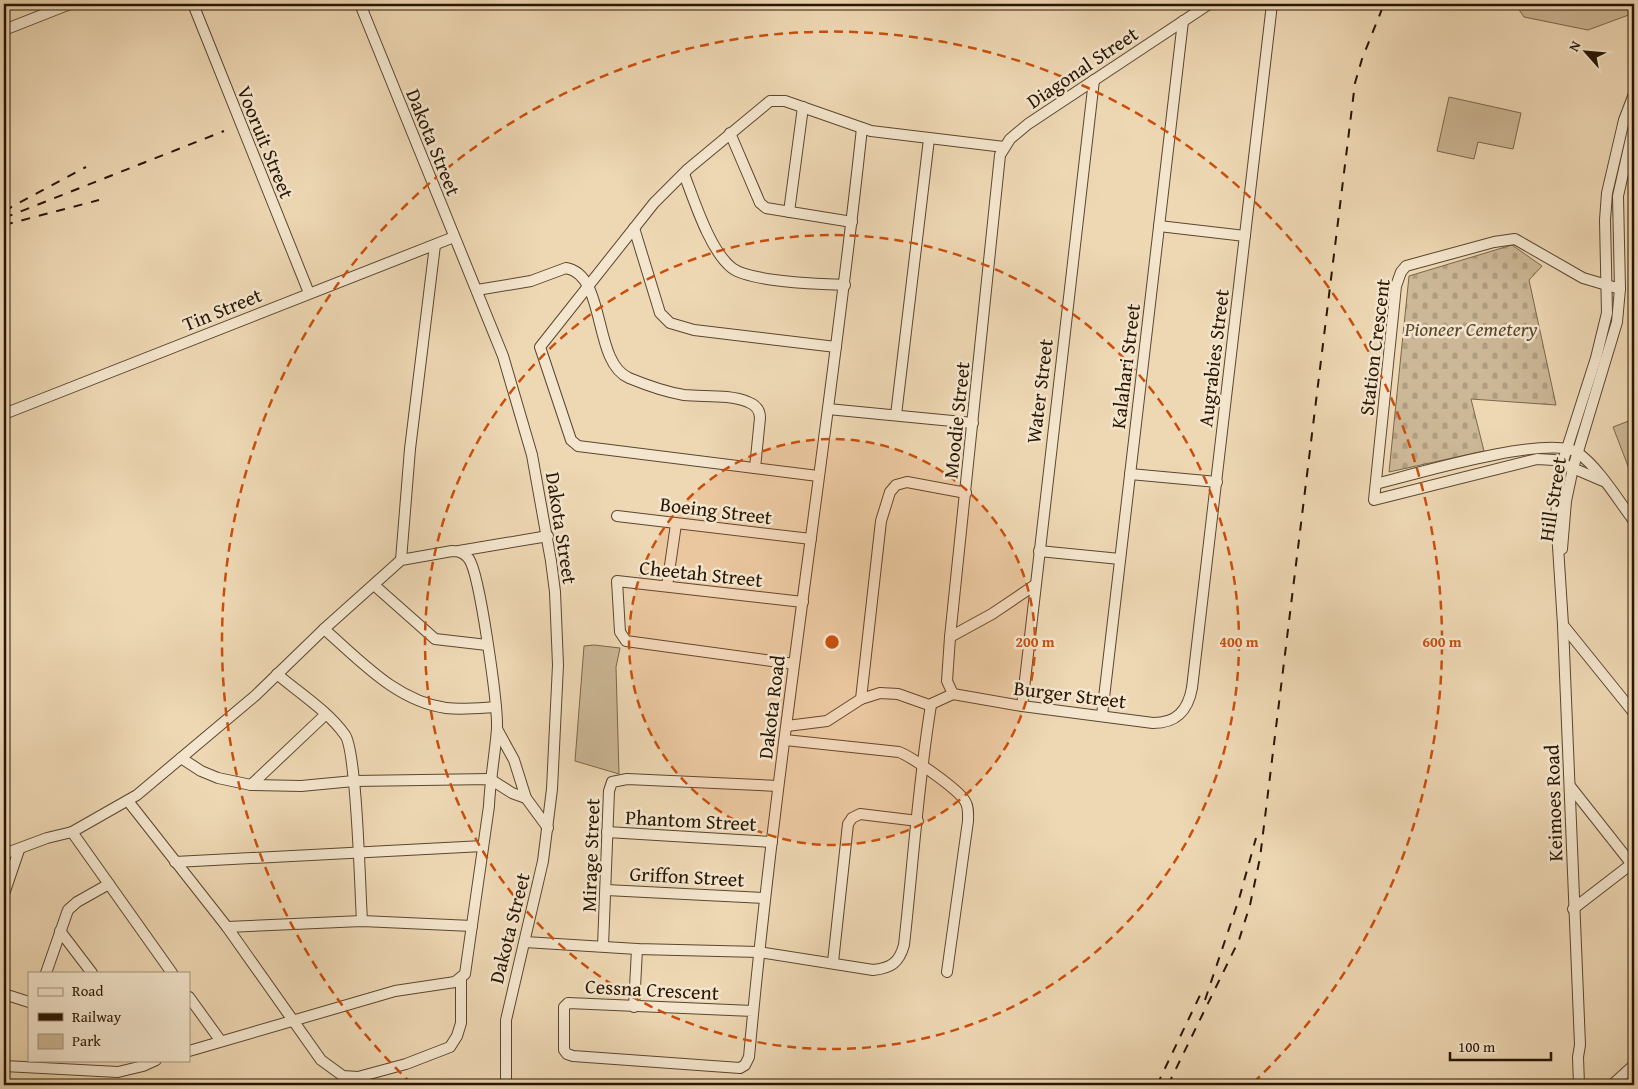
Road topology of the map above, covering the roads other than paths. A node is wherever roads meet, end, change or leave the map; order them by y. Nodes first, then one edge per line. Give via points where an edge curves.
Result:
1 (70, 4) edge
2 (192, 4) edge
3 (360, 4) edge
4 (1209, 4) edge
5 (1272, 4) edge
6 (1183, 21) junction
7 (4, 30) edge
8 (1094, 80) junction
9 (1634, 94) edge
10 (803, 107) junction
11 (1634, 125) edge
12 (862, 128) junction
13 (730, 133) junction
14 (929, 139) junction
15 (1004, 148) junction
16 (684, 174) junction
17 (789, 212) junction
18 (852, 222) junction
19 (1159, 226) junction
20 (634, 228) junction
21 (1245, 236) junction
22 (454, 237) junction
23 (435, 245) junction
24 (588, 286) junction
25 (845, 286) junction
26 (1608, 287) junction
27 (1620, 289) junction
28 (477, 290) junction
29 (309, 293) junction
30 (836, 347) junction
31 (828, 409) junction
32 (4, 414) edge
33 (896, 415) junction
34 (973, 423) junction
35 (1566, 448) junction
36 (1578, 452) junction
37 (1562, 464) junction
38 (755, 468) junction
39 (1573, 468) junction
40 (1130, 474) junction
41 (818, 476) junction
42 (1603, 481) junction
43 (1217, 482) junction
44 (1376, 484) junction
45 (966, 493) junction
46 (617, 516) dead end
47 (1634, 521) edge
48 (676, 524) junction
49 (548, 536) junction
50 (811, 539) junction
51 (1039, 550) junction
52 (459, 551) junction
53 (1120, 558) junction
54 (401, 560) junction
55 (1560, 560) junction
56 (374, 585) junction
57 (1035, 585) junction
58 (668, 586) junction
59 (803, 602) junction
60 (1563, 625) junction
61 (324, 628) junction
62 (950, 637) junction
63 (487, 645) junction
64 (794, 664) junction
65 (277, 674) junction
66 (953, 694) junction
67 (860, 699) junction
68 (932, 705) junction
69 (1022, 706) junction
70 (496, 707) junction
71 (1634, 713) edge
72 (1181, 714) joint
73 (326, 715) junction
74 (1102, 715) junction
75 (787, 726) junction
76 (497, 729) junction
77 (785, 740) junction
78 (181, 758) junction
79 (922, 767) junction
80 (490, 779) junction
81 (354, 781) junction
82 (251, 784) junction
83 (778, 786) junction
84 (1570, 786) junction
85 (526, 798) junction
86 (128, 801) junction
87 (918, 821) junction
88 (548, 828) junction
89 (72, 832) junction
90 (607, 832) junction
91 (772, 842) junction
92 (483, 846) junction
93 (19, 850) junction
94 (358, 852) junction
95 (4, 854) edge
96 (175, 862) junction
97 (1633, 864) edge
98 (109, 884) junction
99 (606, 890) junction
100 (4, 894) edge
101 (765, 898) junction
102 (1573, 909) junction
103 (362, 921) junction
104 (472, 926) junction
105 (227, 927) junction
106 (60, 931) junction
107 (525, 942) junction
108 (603, 946) junction
109 (637, 949) junction
110 (759, 952) junction
111 (833, 962) junction
112 (46, 972) edge
113 (91, 972) edge
114 (171, 972) edge
115 (946, 972) dead end
116 (461, 978) junction
117 (4, 994) edge
118 (190, 998) edge
119 (28, 1002) edge
120 (634, 1006) junction
121 (754, 1011) junction
122 (291, 1020) junction
123 (220, 1040) junction
124 (1580, 1045) junction
125 (190, 1051) edge
126 (82, 1062) edge
127 (152, 1062) edge
128 (1634, 1065) edge
129 (4, 1066) edge
130 (740, 1068) joint
131 (88, 1070) junction
132 (1634, 1072) edge
133 (506, 1085) edge
134 (1579, 1085) edge
135 (1586, 1085) edge
136 (1612, 1085) edge
137 (1621, 1085) edge

1 - 7 street
2 - 29 street, Vooruit Street
3 - 22 street, Dakota Street
4 - 6 street, Diagonal Street
5 - 21 street, Augrabies Street
6 - 8 street, Diagonal Street
6 - 19 street, Kalahari Street
8 - 15 street, Diagonal Street via 1028,124
8 - 51 street, Water Street
9 - 26 street, Hill Street via 1624,120 1607,193
10 - 12 street
10 - 13 street via 770,100
10 - 17 street
11 - 27 street, Hill Street via 1618,196
12 - 14 street
12 - 18 street, Dakota Road
13 - 16 street
13 - 17 street via 760,202 766,208
14 - 15 street
14 - 33 street
15 - 34 street, Moodie Street via 997,172
16 - 20 street
16 - 25 street via 702,222 733,269 762,277
17 - 18 street
18 - 25 street, Dakota Road
19 - 21 street
19 - 40 street, Kalahari Street
20 - 24 street
20 - 30 street via 660,313 670,323 694,330
21 - 43 street, Augrabies Street
22 - 23 street, Tin Street
22 - 28 street, Dakota Street
23 - 29 street, Tin Street
23 - 54 street via 410,449
24 - 28 street via 577,273 566,268 525,283
24 - 38 street via 614,365 623,375 676,393 738,399 756,406 760,412
24 - 38 street via 540,347 574,444 584,448
25 - 30 street, Dakota Road
26 - 27 street, Station Crescent
26 - 35 street, Hill Street via 1603,332
26 - 44 street, Station Crescent via 1578,275 1515,239 1406,266 1396,286
27 - 36 street, Hill Street via 1612,342
28 - 49 street, Dakota Street via 503,356 524,424
29 - 32 street, Tin Street
30 - 31 street, Dakota Road
31 - 33 street
31 - 41 street, Dakota Road
33 - 34 street
34 - 45 street, Moodie Street
35 - 36 street
35 - 37 street, Hill Street
35 - 44 street via 1550,446 1498,455
36 - 39 street, Hill Street
36 - 42 street
37 - 39 street, Station Crescent
37 - 44 street, Station Crescent via 1538,459 1374,500
37 - 55 street, Hill Street via 1556,515
38 - 41 street
39 - 42 street, Station Crescent
39 - 55 street, Hill Street
40 - 43 street
40 - 53 street, Kalahari Street
41 - 50 street, Dakota Road
42 - 47 street
43 - 72 street, Augrabies Street via 1192,688 1189,703
45 - 62 street, Moodie Street
45 - 67 street via 907,482 896,484 890,492 881,521
46 - 48 street, Boeing Street
48 - 50 street, Boeing Street
48 - 58 street
49 - 52 street
49 - 88 street, Dakota Street via 555,592 558,665
50 - 59 street, Dakota Road
51 - 53 street
51 - 57 street, Water Street
52 - 54 street
52 - 63 street via 474,569
53 - 74 street, Kalahari Street
54 - 56 street
55 - 60 street, Keimoes Road
56 - 61 street
56 - 63 street via 435,638
57 - 62 street
57 - 69 street, Water Street
58 - 59 street, Cheetah Street
58 - 64 street, Cheetah Street via 617,581 620,632 626,640
59 - 64 street, Dakota Road
60 - 71 street
60 - 84 street, Keimoes Road
61 - 65 street
61 - 70 street via 392,686 408,695 445,708
62 - 66 street, Moodie Street via 947,682
63 - 70 street
64 - 75 street, Dakota Road
65 - 73 street
65 - 78 street
66 - 68 street
66 - 69 street, Burger Street
67 - 68 street via 880,693 898,694
67 - 75 street via 827,721
68 - 79 street
69 - 74 street, Burger Street
70 - 76 street
72 - 74 street, Burger Street via 1157,723
73 - 81 street via 347,737
73 - 82 street
75 - 77 street, Dakota Road
76 - 80 street
76 - 85 street via 514,760
77 - 79 street via 899,752 916,759
77 - 83 street, Dakota Road
78 - 82 street via 218,778
78 - 86 street
79 - 87 street
79 - 115 street via 955,790 966,802 968,812
80 - 81 street
80 - 85 street
80 - 92 street
81 - 82 street via 301,786
81 - 94 street
83 - 90 street, Mirage Street via 617,780 610,786
83 - 91 street, Dakota Road
84 - 97 street
84 - 102 street, Keimoes Road
85 - 88 street
86 - 89 street
86 - 96 street
87 - 111 street via 901,957 887,968 873,970
87 - 111 street via 860,814 848,824
88 - 107 street, Dakota Street
89 - 93 street
89 - 98 street
90 - 91 street, Phantom Street
90 - 99 street, Mirage Street
91 - 101 street, Dakota Road
92 - 94 street
92 - 104 street
93 - 95 street
93 - 100 street
94 - 96 street
94 - 103 street
96 - 105 street
97 - 102 street
98 - 106 street via 72,906
98 - 114 street
99 - 101 street, Griffon Street
99 - 108 street, Mirage Street
101 - 110 street, Dakota Road
102 - 124 street, Keimoes Road
103 - 104 street
103 - 105 street
104 - 116 street via 465,974
105 - 122 street
106 - 112 street
106 - 113 street
107 - 108 street
107 - 133 street, Dakota Street via 510,992 506,1020
108 - 109 street
109 - 110 street
109 - 120 street
110 - 111 street
110 - 121 street, Dakota Road
116 - 122 street via 446,984 395,991
116 - 122 street via 461,1023 450,1047 406,1064 358,1077 343,1076 327,1065
117 - 119 street
118 - 123 street
120 - 121 street, Cessna Crescent
120 - 130 street, Cessna Crescent via 566,1004 563,1041 567,1054
121 - 130 street, Dakota Road via 750,1057
122 - 123 street
123 - 125 street
124 - 134 street, Keimoes Road
124 - 135 street, Keimoes Road via 1584,1054
126 - 131 street
127 - 131 street via 118,1072
128 - 136 street
129 - 131 street
132 - 137 street

